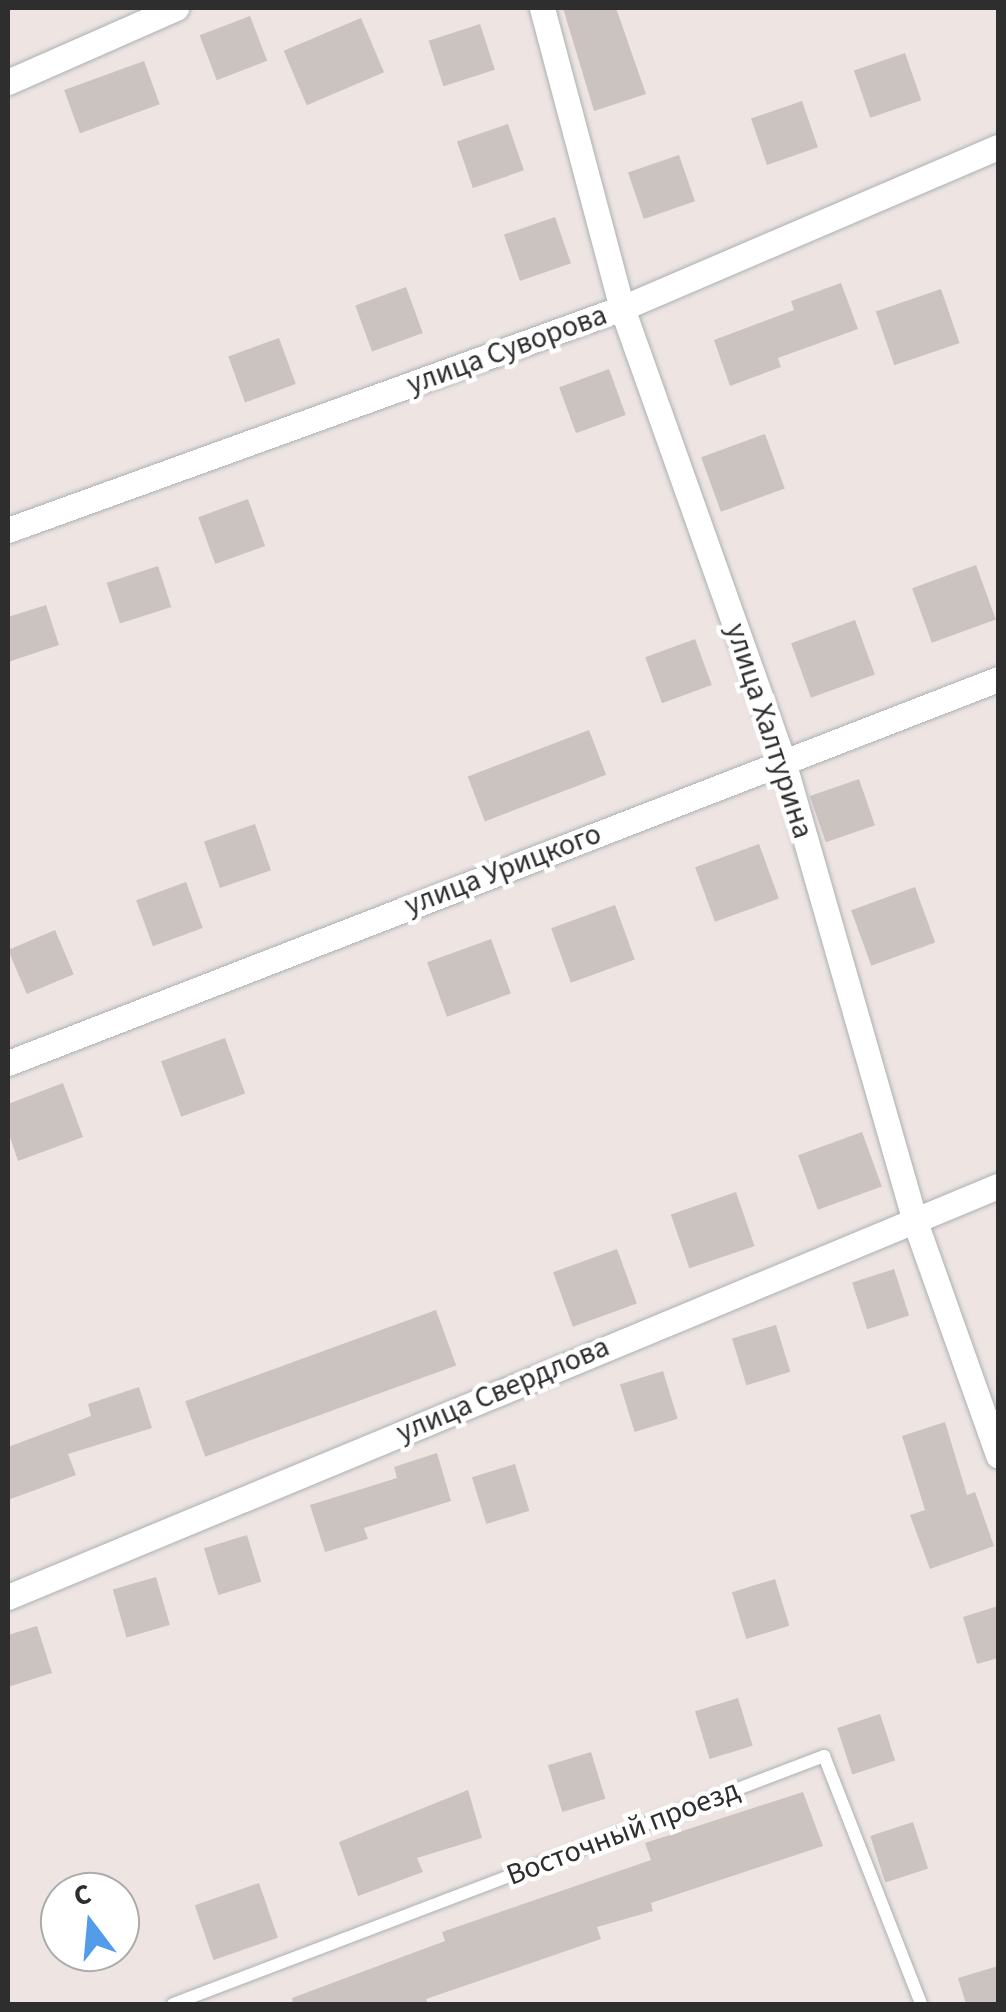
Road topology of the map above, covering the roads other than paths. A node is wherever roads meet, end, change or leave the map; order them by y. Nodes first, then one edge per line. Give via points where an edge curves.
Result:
1 (176, 8) edge
2 (542, 8) edge
3 (8, 82) edge
4 (998, 147) edge
5 (622, 308) junction
6 (8, 530) edge
7 (998, 680) edge
8 (783, 762) junction
9 (8, 1062) edge
10 (998, 1186) edge
11 (914, 1218) junction
12 (998, 1454) edge
13 (8, 1596) edge
14 (173, 2004) edge
15 (921, 2004) edge

1 - 3 street
2 - 5 street, улица Халтурина
4 - 5 street, улица Суворова
5 - 6 street, улица Суворова
5 - 8 street, улица Халтурина
7 - 8 street, улица Урицкого
8 - 9 street, улица Урицкого
8 - 11 street, улица Халтурина
10 - 11 street, улица Свердлова
11 - 12 street, улица Халтурина
11 - 13 street, улица Свердлова
14 - 15 lane, Восточный проезд via 824,1756

